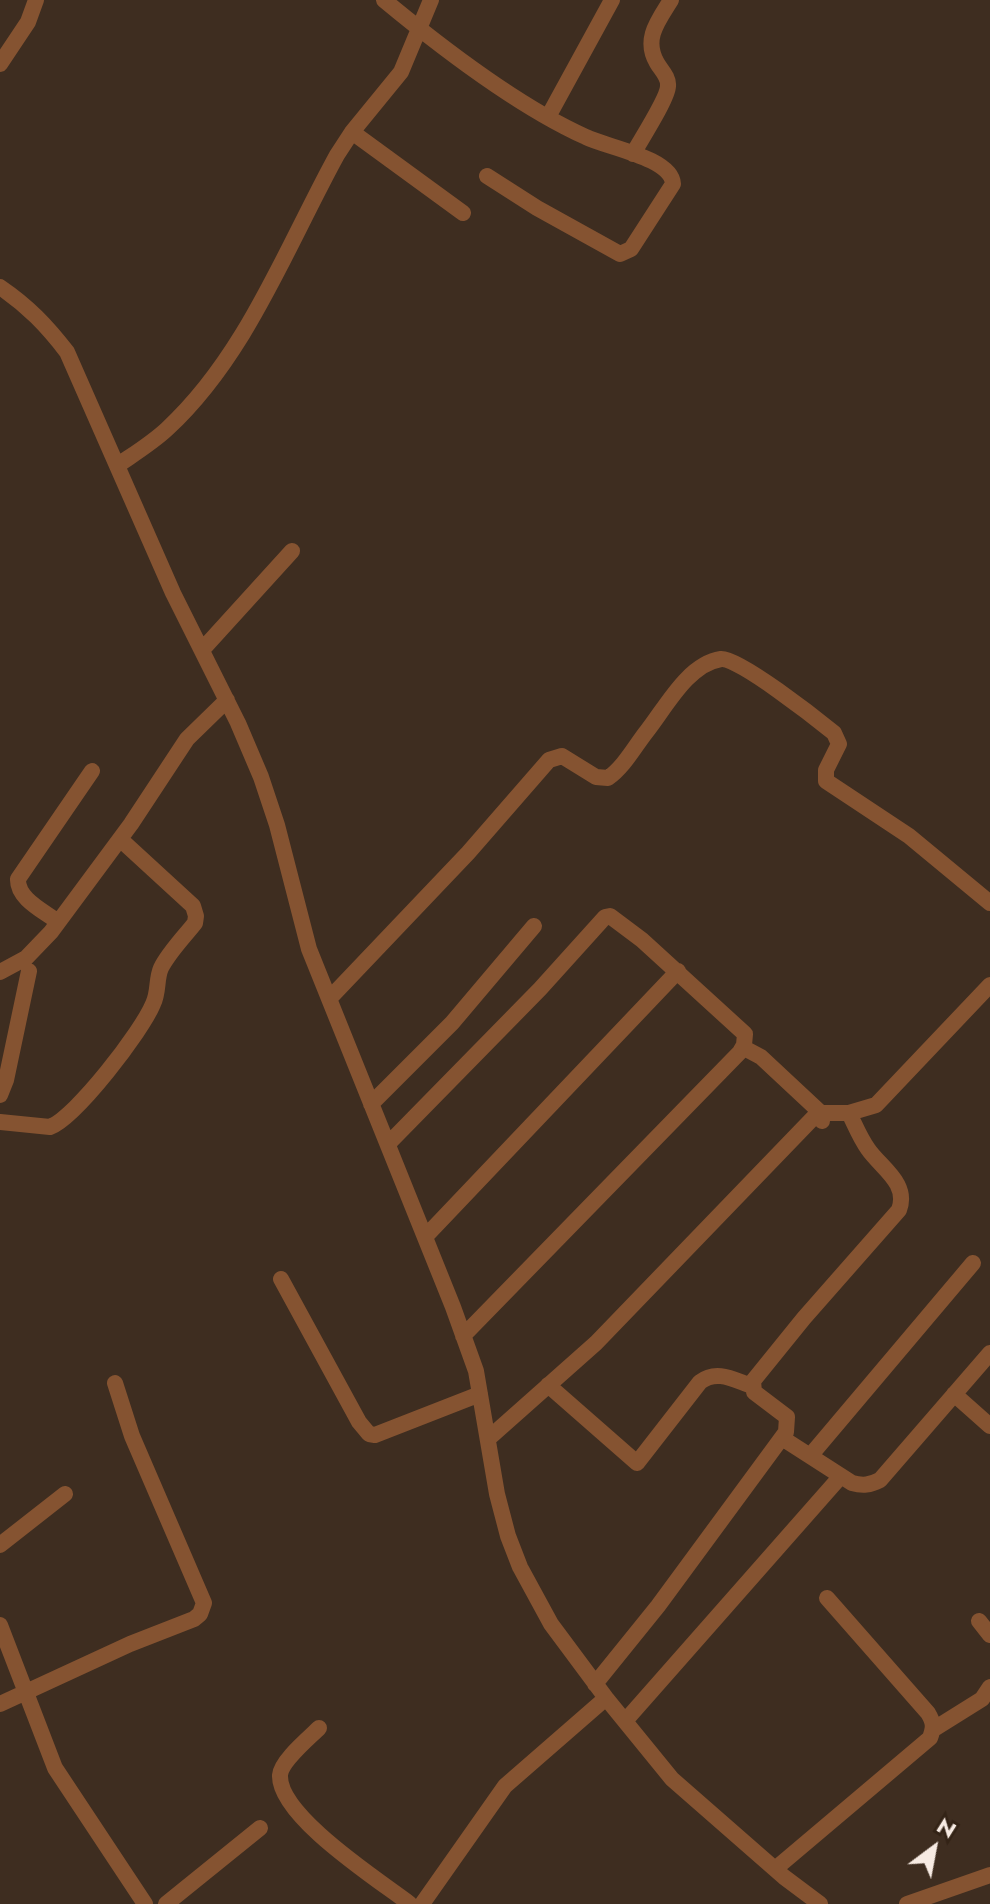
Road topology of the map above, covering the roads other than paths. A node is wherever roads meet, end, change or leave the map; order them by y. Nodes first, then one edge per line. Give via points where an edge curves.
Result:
1 (36, 0) edge
2 (384, 0) edge
3 (431, 0) edge
4 (612, 0) edge
5 (671, 0) edge
6 (419, 29) junction
7 (0, 64) edge
8 (548, 117) junction
9 (352, 132) junction
10 (633, 154) junction
11 (487, 176) dead end
12 (463, 213) dead end
13 (0, 287) edge
14 (118, 465) junction
15 (292, 551) dead end
16 (202, 650) junction
17 (227, 700) junction
18 (92, 771) dead end
19 (120, 839) junction
20 (990, 903) edge
21 (58, 922) junction
22 (534, 926) dead end
23 (29, 971) dead end
24 (678, 971) junction
25 (0, 972) edge
26 (990, 985) edge
27 (329, 999) junction
28 (744, 1045) junction
29 (0, 1095) edge
30 (371, 1104) junction
31 (849, 1113) junction
32 (821, 1117) junction
33 (0, 1122) edge
34 (388, 1144) junction
35 (425, 1237) junction
36 (973, 1263) dead end
37 (281, 1279) dead end
38 (463, 1336) junction
39 (990, 1353) edge
40 (115, 1383) dead end
41 (548, 1385) junction
42 (752, 1386) junction
43 (480, 1394) junction
44 (954, 1394) junction
45 (990, 1426) edge
46 (489, 1438) junction
47 (782, 1438) junction
48 (810, 1456) junction
49 (841, 1476) junction
50 (65, 1494) dead end
51 (0, 1545) edge
52 (827, 1598) dead end
53 (979, 1621) dead end
54 (0, 1625) edge
55 (990, 1635) edge
56 (595, 1684) junction
57 (990, 1687) edge
58 (25, 1694) junction
59 (606, 1698) junction
60 (0, 1704) edge
61 (626, 1720) junction
62 (319, 1728) dead end
63 (934, 1729) junction
64 (260, 1828) dead end
65 (775, 1869) junction
66 (990, 1875) edge
67 (145, 1904) edge
68 (166, 1904) edge
69 (410, 1904) edge
70 (422, 1904) edge
71 (820, 1904) edge
72 (907, 1904) edge

1 - 7 street
2 - 6 street
3 - 6 street
4 - 8 street
5 - 10 street via 650,42 667,79 667,93
6 - 8 street
6 - 9 street via 401,72
8 - 10 street
9 - 12 street
9 - 14 street via 212,379 166,430
10 - 11 street via 664,166 673,184 631,249 620,254
13 - 14 street via 46,324 67,352
14 - 16 street
15 - 16 street
16 - 17 street
17 - 19 street via 187,739
17 - 27 street via 261,777 309,949
18 - 21 street via 18,879 21,894
19 - 21 street
19 - 33 street via 193,906 195,923 162,965 148,1014 66,1115 50,1127
20 - 27 street via 909,836 826,781 839,744 834,733 745,668 719,659 687,680 608,778 596,777 562,756 549,760
21 - 25 street via 26,958
22 - 30 street via 452,1023
23 - 29 street
24 - 28 street via 741,1028
24 - 34 street via 615,919 599,920 540,989
24 - 35 street
26 - 31 street via 882,1100
27 - 30 street
28 - 32 street
28 - 38 street
30 - 34 street
31 - 32 street
31 - 42 street via 868,1149 899,1187 902,1202
32 - 41 street via 803,1128 596,1343
34 - 35 street
35 - 38 street
36 - 48 street
37 - 43 street via 369,1434
38 - 43 street
39 - 44 street
40 - 58 street via 132,1436 204,1603 202,1610 194,1619
41 - 42 street via 637,1463 708,1376
41 - 46 street
42 - 47 street via 787,1417
43 - 46 street
44 - 45 street
44 - 49 street via 880,1480 861,1486
46 - 56 street via 497,1494 520,1567 551,1624
47 - 48 street
47 - 56 street
48 - 49 street
49 - 61 street
50 - 51 street
52 - 63 street via 928,1713
53 - 55 street
54 - 58 street
56 - 59 street
57 - 63 street via 982,1699
58 - 60 street
58 - 67 street via 55,1768
59 - 61 street
59 - 70 street via 505,1786
61 - 65 street via 672,1779
62 - 69 street via 283,1765 284,1790 316,1832
63 - 65 street via 930,1738
64 - 68 street
65 - 71 street
66 - 72 street

